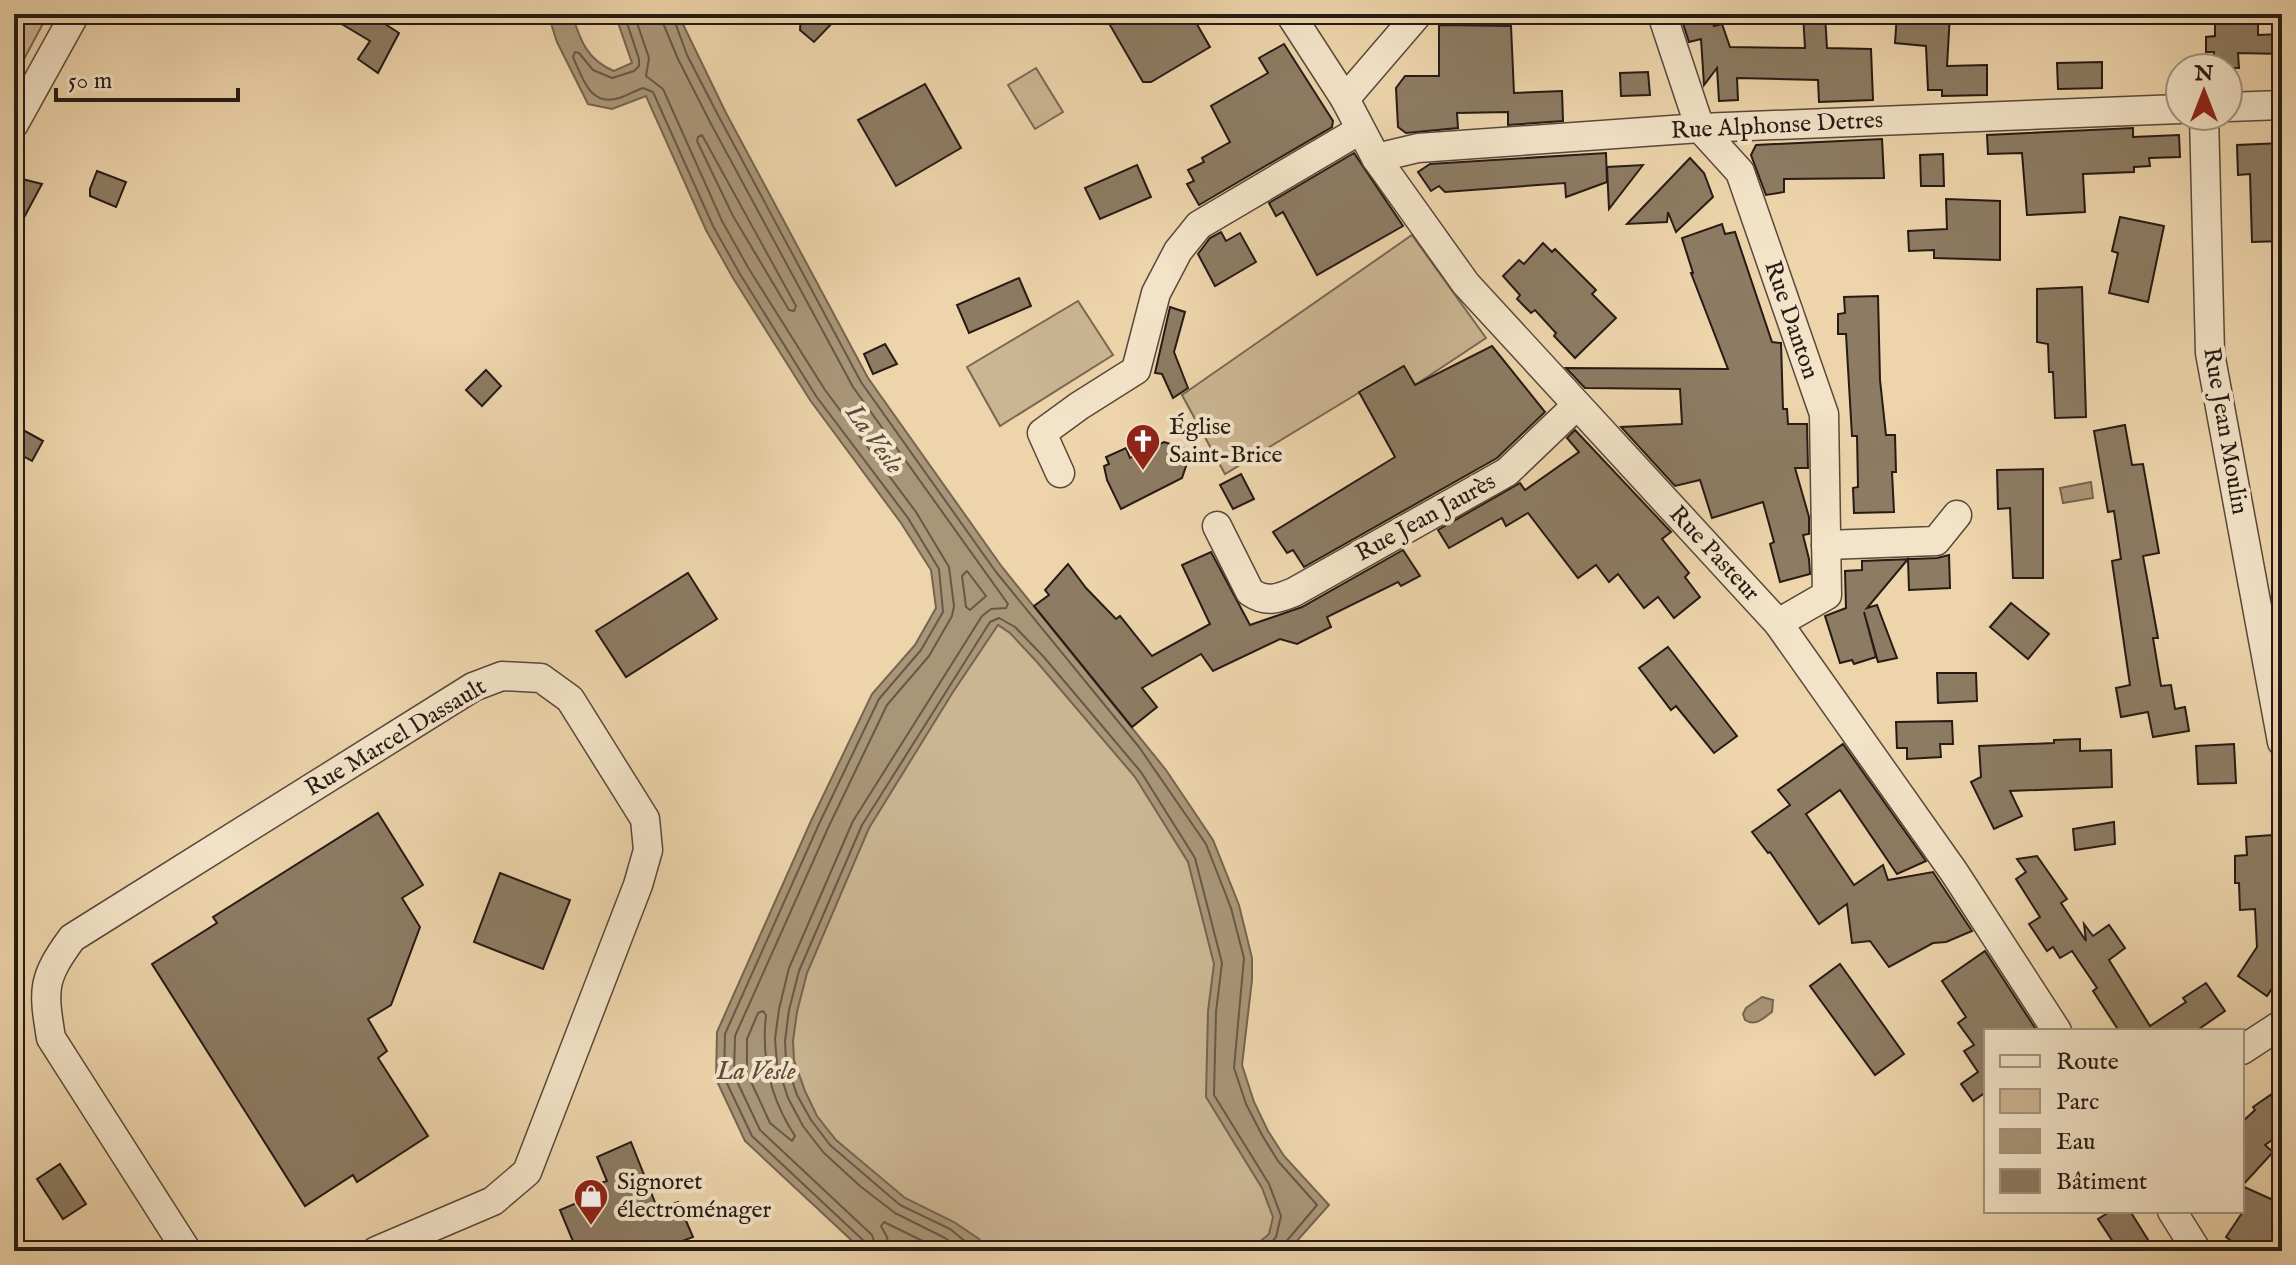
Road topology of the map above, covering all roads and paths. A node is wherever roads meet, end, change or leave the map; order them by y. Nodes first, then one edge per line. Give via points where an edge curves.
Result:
1 (75, 14) edge
2 (1290, 14) edge
3 (1418, 14) edge
4 (1662, 14) edge
5 (1345, 99) junction
6 (2282, 105) edge
7 (2244, 106) edge
8 (2164, 110) edge
9 (14, 124) edge
10 (1700, 128) junction
11 (1360, 130) junction
12 (2204, 132) edge
13 (1376, 158) junction
14 (1576, 406) junction
15 (1060, 473) dead end
16 (1957, 515) dead end
17 (1217, 526) dead end
18 (1826, 545) junction
19 (1778, 623) junction
20 (2282, 742) edge
21 (2282, 1024) edge
22 (2056, 1029) edge
23 (2244, 1049) edge
24 (2173, 1213) edge
25 (187, 1251) edge
26 (376, 1251) edge
27 (2197, 1251) edge

1 - 9 street
2 - 5 street, Rue Pasteur
3 - 5 street
4 - 10 street, Rue Danton
5 - 11 street, Rue Pasteur
6 - 7 street
8 - 10 street, Rue Alphonse Detres
10 - 13 street, Rue Alphonse Detres via 1418,148
10 - 18 street, Rue Danton via 1740,172 1824,414
11 - 13 street, Rue Pasteur
11 - 15 street via 1199,225 1156,293 1136,370 1042,433
12 - 20 street, Rue Jean Moulin via 2210,353
13 - 14 street, Rue Pasteur via 1466,284
14 - 17 street, Rue Jean Jaurès via 1507,472 1273,601 1250,592
14 - 19 street, Rue Pasteur
16 - 18 street via 1936,541
18 - 19 street, Rue Danton via 1827,595
19 - 22 street, Rue Pasteur via 1956,874
21 - 23 street
24 - 27 street
25 - 26 street, Rue Marcel Dassault via 51,1038 45,1001 51,967 72,938 473,687 502,676 541,678 570,699 645,819 648,850 638,885 527,1172 493,1201

